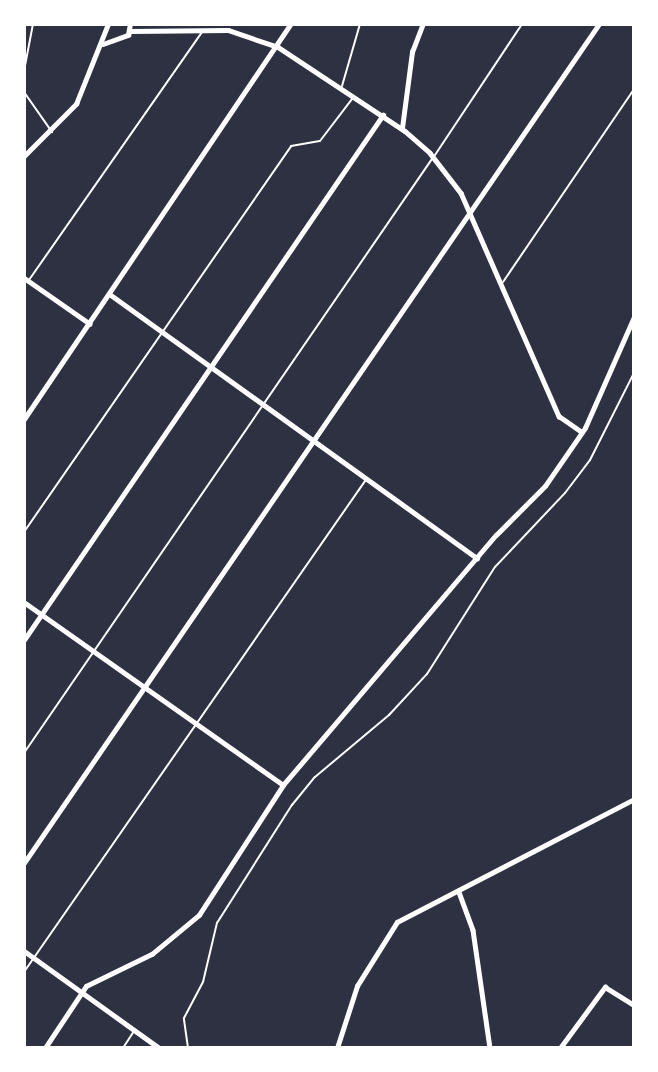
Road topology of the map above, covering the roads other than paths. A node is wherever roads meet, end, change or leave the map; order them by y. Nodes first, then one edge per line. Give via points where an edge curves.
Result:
1 (33, 24) edge
2 (108, 24) edge
3 (130, 24) edge
4 (289, 24) edge
5 (360, 24) edge
6 (423, 24) edge
7 (522, 24) edge
8 (599, 24) edge
9 (203, 29) junction
10 (131, 31) junction
11 (102, 44) junction
12 (278, 47) junction
13 (24, 71) edge
14 (342, 86) junction
15 (634, 89) edge
16 (24, 92) edge
17 (355, 96) junction
18 (383, 116) junction
19 (402, 128) junction
20 (52, 132) junction
21 (24, 156) edge
22 (433, 157) junction
23 (471, 214) junction
24 (27, 279) edge
25 (503, 282) junction
26 (111, 295) junction
27 (634, 317) edge
28 (90, 324) junction
29 (162, 332) junction
30 (211, 368) junction
31 (263, 406) junction
32 (24, 419) edge
33 (582, 432) junction
34 (313, 443) junction
35 (366, 480) junction
36 (24, 532) edge
37 (477, 558) junction
38 (24, 602) edge
39 (42, 614) junction
40 (24, 640) edge
41 (94, 652) junction
42 (146, 688) junction
43 (198, 724) junction
44 (24, 753) edge
45 (283, 785) junction
46 (634, 799) edge
47 (24, 863) edge
48 (459, 892) junction
49 (24, 951) edge
50 (34, 958) junction
51 (24, 972) edge
52 (82, 992) junction
53 (634, 1004) edge
54 (135, 1030) junction
55 (45, 1048) edge
56 (123, 1048) edge
57 (159, 1048) edge
58 (337, 1048) edge
59 (490, 1048) edge
60 (559, 1048) edge

1 - 13 lane
2 - 11 street
3 - 10 street
4 - 12 street
5 - 14 lane
6 - 19 street via 412,52
7 - 22 lane
8 - 23 street
9 - 10 street
9 - 12 street via 228,30
9 - 24 lane
10 - 11 street
11 - 20 street via 76,104
12 - 14 street
12 - 26 street
14 - 17 street
15 - 25 lane
16 - 20 lane
17 - 18 street
17 - 29 lane via 320,141 291,146
18 - 19 street
18 - 30 street
19 - 22 street
20 - 21 street
22 - 23 street
22 - 31 lane
23 - 25 street
23 - 34 street
24 - 28 street
25 - 33 street via 559,416
26 - 28 street
26 - 29 street
27 - 33 street
28 - 32 street
29 - 30 street
29 - 36 lane
30 - 31 street
30 - 39 street
31 - 34 street
31 - 41 lane
33 - 37 street via 545,486
34 - 35 street
34 - 42 street
35 - 37 street
35 - 43 lane
37 - 45 street
38 - 39 street
39 - 40 street
39 - 41 street
41 - 42 street
41 - 44 lane
42 - 43 street
42 - 47 street
43 - 45 street
43 - 50 lane
45 - 52 street via 199,915 179,936 152,954 96,979
46 - 48 street
48 - 58 street via 414,912 388,931 356,986
48 - 59 street via 473,930
49 - 50 street
50 - 51 lane
50 - 52 street
52 - 54 street
52 - 55 street
53 - 60 street via 605,987
54 - 56 lane
54 - 57 street

